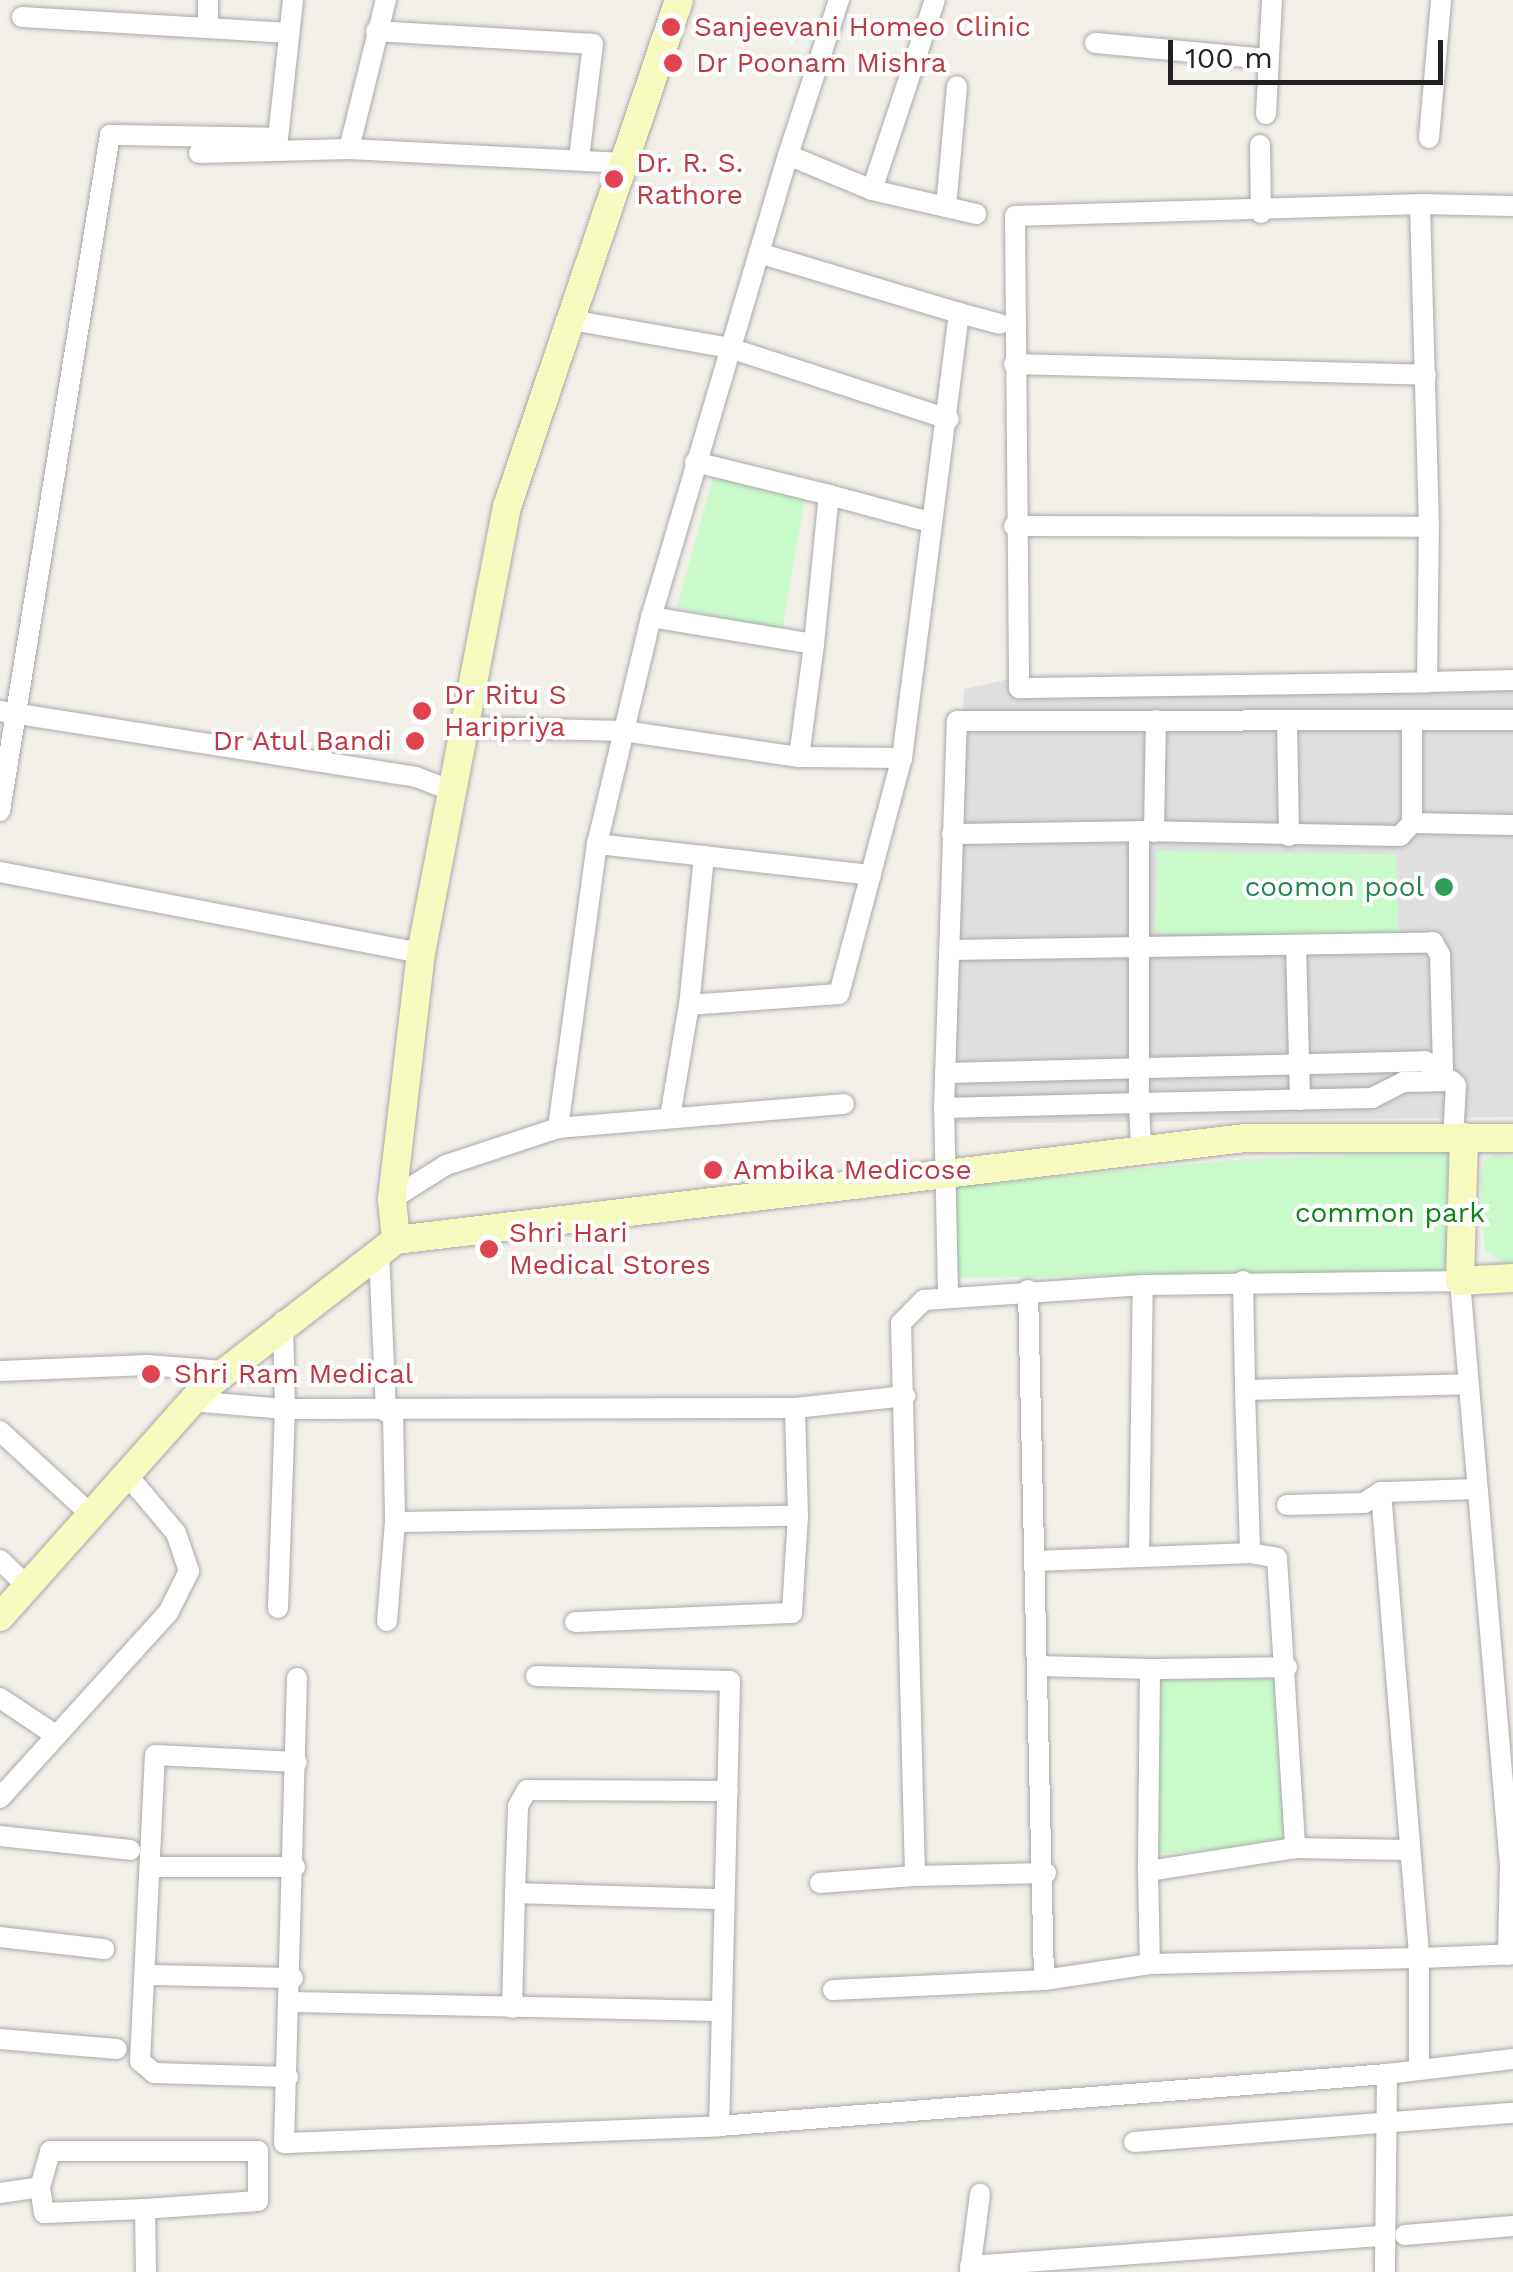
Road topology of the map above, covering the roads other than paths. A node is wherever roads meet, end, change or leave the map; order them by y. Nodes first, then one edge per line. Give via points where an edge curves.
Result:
1 (208, 0) edge
2 (293, 0) edge
3 (386, 0) edge
4 (678, 0) edge
5 (838, 0) edge
6 (935, 0) edge
7 (1272, 0) edge
8 (1441, 0) edge
9 (22, 17) dead end
10 (208, 23) junction
11 (376, 31) junction
12 (290, 32) junction
13 (1095, 43) dead end
14 (1268, 58) junction
15 (957, 87) dead end
16 (1266, 114) dead end
17 (1429, 138) dead end
18 (1260, 145) dead end
19 (350, 149) junction
20 (199, 153) dead end
21 (788, 154) junction
22 (579, 158) junction
23 (624, 163) junction
24 (872, 190) junction
25 (1420, 204) junction
26 (1513, 206) edge
27 (946, 208) junction
28 (1261, 212) junction
29 (976, 214) dead end
30 (759, 253) junction
31 (959, 313) junction
32 (572, 320) junction
33 (1000, 324) dead end
34 (730, 348) junction
35 (1014, 364) junction
36 (1426, 375) junction
37 (949, 420) junction
38 (695, 462) junction
39 (828, 495) junction
40 (930, 522) junction
41 (1014, 526) junction
42 (1429, 527) junction
43 (652, 616) junction
44 (814, 644) junction
45 (1513, 680) edge
46 (1427, 682) junction
47 (7, 713) edge
48 (1156, 720) junction
49 (1287, 720) junction
50 (1412, 720) junction
51 (1513, 720) edge
52 (461, 728) junction
53 (624, 731) junction
54 (799, 757) junction
55 (902, 758) junction
56 (448, 789) junction
57 (0, 811) edge
58 (1412, 822) junction
59 (1513, 825) edge
60 (1147, 832) junction
61 (952, 834) junction
62 (1290, 836) junction
63 (597, 844) junction
64 (704, 856) junction
65 (0, 872) edge
66 (870, 875) junction
67 (1296, 945) junction
68 (949, 950) junction
69 (1139, 951) junction
70 (420, 953) junction
71 (689, 1005) junction
72 (1299, 1066) junction
73 (1138, 1072) junction
74 (945, 1073) junction
75 (1448, 1076) junction
76 (1300, 1100) junction
77 (844, 1104) dead end
78 (1140, 1104) junction
79 (944, 1108) junction
80 (670, 1117) junction
81 (558, 1128) junction
82 (1459, 1138) junction
83 (1513, 1138) edge
84 (1141, 1148) junction
85 (941, 1170) junction
86 (392, 1199) junction
87 (388, 1246) junction
88 (1513, 1278) edge
89 (1460, 1281) junction
90 (1243, 1282) junction
91 (1143, 1285) junction
92 (1028, 1290) junction
93 (948, 1293) junction
94 (284, 1321) junction
95 (0, 1371) edge
96 (223, 1372) junction
97 (1466, 1384) junction
98 (1245, 1390) junction
99 (905, 1396) junction
100 (191, 1402) junction
101 (795, 1408) junction
102 (285, 1409) junction
103 (390, 1412) junction
104 (0, 1431) edge
105 (128, 1476) junction
106 (1473, 1489) junction
107 (1381, 1492) junction
108 (1287, 1504) dead end
109 (798, 1516) junction
110 (94, 1517) junction
111 (395, 1522) junction
112 (1250, 1553) junction
113 (1139, 1557) junction
114 (0, 1560) edge
115 (1036, 1560) junction
116 (28, 1588) junction
117 (278, 1608) dead end
118 (0, 1617) edge
119 (387, 1621) dead end
120 (575, 1622) dead end
121 (1039, 1666) junction
122 (1287, 1667) junction
123 (1150, 1669) junction
124 (536, 1676) dead end
125 (296, 1678) dead end
126 (0, 1698) edge
127 (54, 1734) junction
128 (297, 1762) junction
129 (1505, 1770) edge
130 (728, 1790) junction
131 (0, 1798) edge
132 (0, 1836) edge
133 (1295, 1848) junction
134 (130, 1850) dead end
135 (1410, 1850) junction
136 (1511, 1865) edge
137 (154, 1867) junction
138 (294, 1867) junction
139 (1148, 1871) junction
140 (1046, 1873) junction
141 (915, 1876) junction
142 (820, 1882) dead end
143 (516, 1893) junction
144 (722, 1899) junction
145 (0, 1937) edge
146 (104, 1949) dead end
147 (1511, 1954) edge
148 (1419, 1958) junction
149 (1150, 1964) junction
150 (148, 1975) junction
151 (293, 1978) junction
152 (1044, 1980) junction
153 (834, 1990) dead end
154 (292, 2002) junction
155 (512, 2008) junction
156 (720, 2011) junction
157 (0, 2039) edge
158 (117, 2049) dead end
159 (1513, 2059) edge
160 (1419, 2068) junction
161 (1387, 2074) junction
162 (288, 2077) junction
163 (1513, 2113) edge
164 (720, 2126) junction
165 (1386, 2128) junction
166 (1134, 2142) dead end
167 (40, 2188) junction
168 (0, 2193) edge
169 (980, 2194) dead end
170 (145, 2209) junction
171 (1513, 2226) edge
172 (1394, 2236) junction
173 (970, 2269) edge
174 (146, 2272) edge
175 (1385, 2272) edge

1 - 10 street
2 - 12 street
3 - 11 street
4 - 23 street
5 - 21 street
6 - 24 street
7 - 14 street
8 - 17 street
9 - 10 street
10 - 12 street
11 - 19 street
11 - 22 street via 592,44
12 - 47 street via 278,138 110,135
13 - 14 street
14 - 16 street
15 - 27 street
18 - 28 street
19 - 20 street
19 - 22 street
21 - 24 street
21 - 30 street
22 - 23 street
23 - 32 street
24 - 27 street
25 - 26 street
25 - 28 street
25 - 36 street
27 - 29 street
28 - 35 street via 1015,216
30 - 31 street
30 - 34 street
31 - 33 street
31 - 37 street
32 - 34 street
32 - 52 street via 507,507
34 - 37 street
34 - 38 street
35 - 36 street
35 - 41 street
36 - 42 street
37 - 40 street
38 - 39 street
38 - 43 street
39 - 40 street
39 - 44 street
40 - 55 street
41 - 42 street
41 - 46 street via 1019,688
42 - 46 street
43 - 44 street
43 - 53 street
44 - 54 street
45 - 46 street
47 - 56 street via 416,777
47 - 57 street
48 - 49 street
48 - 60 street
48 - 61 street via 957,721
49 - 50 street
49 - 62 street
50 - 51 street
50 - 58 street
52 - 53 street
52 - 56 street
53 - 54 street
53 - 63 street
54 - 55 street
55 - 66 street
56 - 70 street
58 - 59 street
58 - 62 street via 1400,836
60 - 61 street
60 - 62 street
60 - 69 street
61 - 68 street
63 - 64 street
63 - 81 street
64 - 66 street
64 - 71 street
65 - 70 street
66 - 71 street via 839,994
67 - 69 street
67 - 72 street
67 - 75 street via 1433,942 1440,955
68 - 69 street
68 - 74 street
69 - 73 street
70 - 86 street
71 - 80 street
72 - 73 street
72 - 75 street via 1425,1061
72 - 76 street
73 - 74 street
73 - 78 street
74 - 79 street
75 - 76 street via 1403,1082 1372,1098
75 - 82 street via 1460,1102
76 - 78 street
77 - 80 street
78 - 79 street
78 - 84 street
79 - 85 street
80 - 81 street
81 - 86 street via 446,1165
82 - 83 street
82 - 84 street via 1245,1138
82 - 89 street
84 - 85 street
85 - 87 street
85 - 93 street
86 - 87 street
87 - 94 street
87 - 103 street
88 - 89 street
89 - 90 street
89 - 97 street
90 - 91 street
90 - 98 street
91 - 92 street
91 - 113 street
92 - 93 street
92 - 115 street
93 - 99 street via 924,1300 901,1322
94 - 96 street
94 - 102 street
95 - 96 street via 147,1365
96 - 100 street
97 - 98 street
97 - 106 street
98 - 112 street
99 - 101 street
99 - 141 street
100 - 102 street
100 - 105 street
101 - 103 street
101 - 109 street
102 - 103 street
102 - 117 street
103 - 111 street
104 - 110 street
105 - 110 street
105 - 127 street via 176,1533 189,1572 168,1613
106 - 107 street
106 - 129 street
107 - 108 street via 1364,1503
107 - 135 street
109 - 111 street
109 - 120 street via 792,1613
110 - 116 street
111 - 119 street
112 - 113 street
112 - 122 street via 1277,1558
113 - 115 street
114 - 116 street
115 - 121 street
116 - 118 street
121 - 123 street
121 - 140 street
122 - 123 street
122 - 133 street
123 - 139 street
124 - 130 street via 730,1681
125 - 128 street
126 - 127 street
127 - 131 street
128 - 137 street via 155,1755
128 - 138 street
129 - 136 street
130 - 143 street via 527,1790 518,1806
130 - 144 street
132 - 134 street
133 - 135 street
133 - 139 street
135 - 148 street
136 - 147 street
137 - 138 street
137 - 150 street
138 - 151 street
139 - 149 street
140 - 141 street
140 - 152 street
141 - 142 street
143 - 144 street
143 - 155 street
144 - 156 street
145 - 146 street
147 - 148 street
148 - 149 street
148 - 160 street
149 - 152 street
150 - 151 street
150 - 162 street via 144,2072
151 - 154 street
152 - 153 street
154 - 155 street
154 - 162 street
155 - 156 street
156 - 164 street
157 - 158 street
159 - 160 street
160 - 161 street
161 - 164 street
161 - 165 street
162 - 164 street via 284,2143
163 - 165 street
165 - 166 street
165 - 172 street
167 - 168 street
167 - 170 street via 44,2213
167 - 170 street via 50,2151 258,2151 258,2201
169 - 173 street
170 - 174 street
171 - 172 street
172 - 173 street
172 - 175 street

